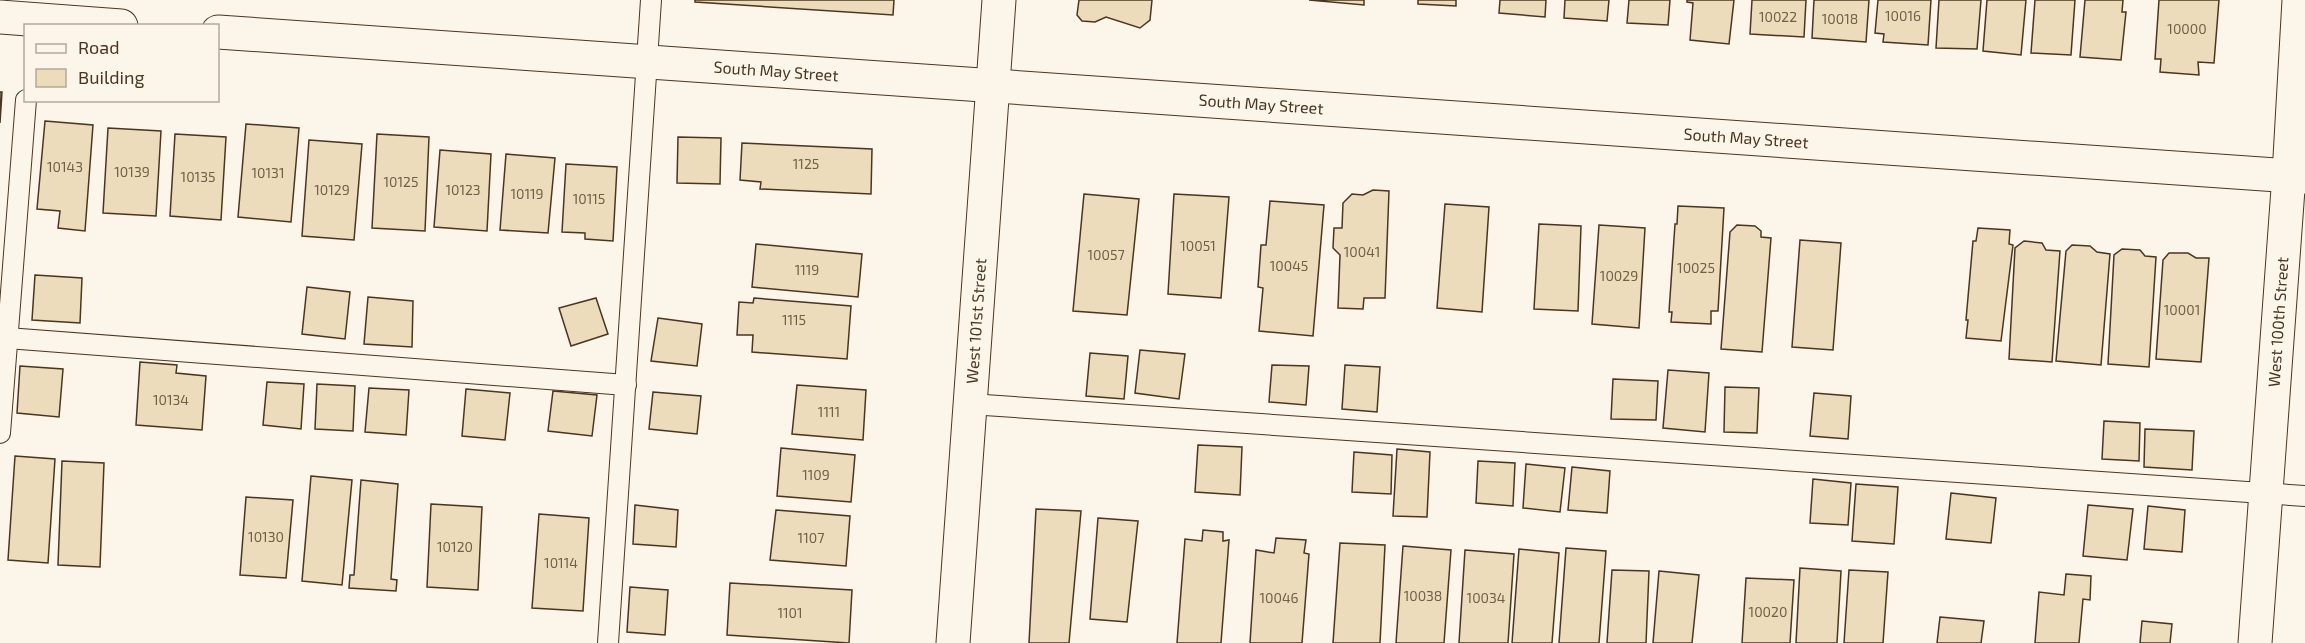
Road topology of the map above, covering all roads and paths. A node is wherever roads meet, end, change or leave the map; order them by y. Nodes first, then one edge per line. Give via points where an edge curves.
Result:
1 (651, 0) edge
2 (999, 0) edge
3 (2299, 0) edge
4 (33, 15) edge
5 (0, 17) edge
6 (105, 24) edge
7 (219, 32) edge
8 (647, 62) junction
9 (993, 86) junction
10 (26, 102) edge
11 (2297, 176) edge
12 (8, 338) junction
13 (626, 385) junction
14 (970, 404) junction
15 (0, 432) edge
16 (2266, 494) junction
17 (2305, 496) edge
18 (608, 643) edge
19 (953, 643) edge
20 (2255, 643) edge

1 - 8 lane
2 - 9 street, West 101st Street
3 - 11 street, West 100th Street
4 - 5 street
4 - 6 street
7 - 8 street, South May Street
8 - 9 street, South May Street
8 - 13 lane
9 - 11 street, South May Street
9 - 14 street, West 101st Street
10 - 12 lane
11 - 16 street, West 100th Street
12 - 13 lane
12 - 15 lane
13 - 18 lane
14 - 16 lane
14 - 19 street, West 101st Street
16 - 17 lane
16 - 20 street, West 100th Street

